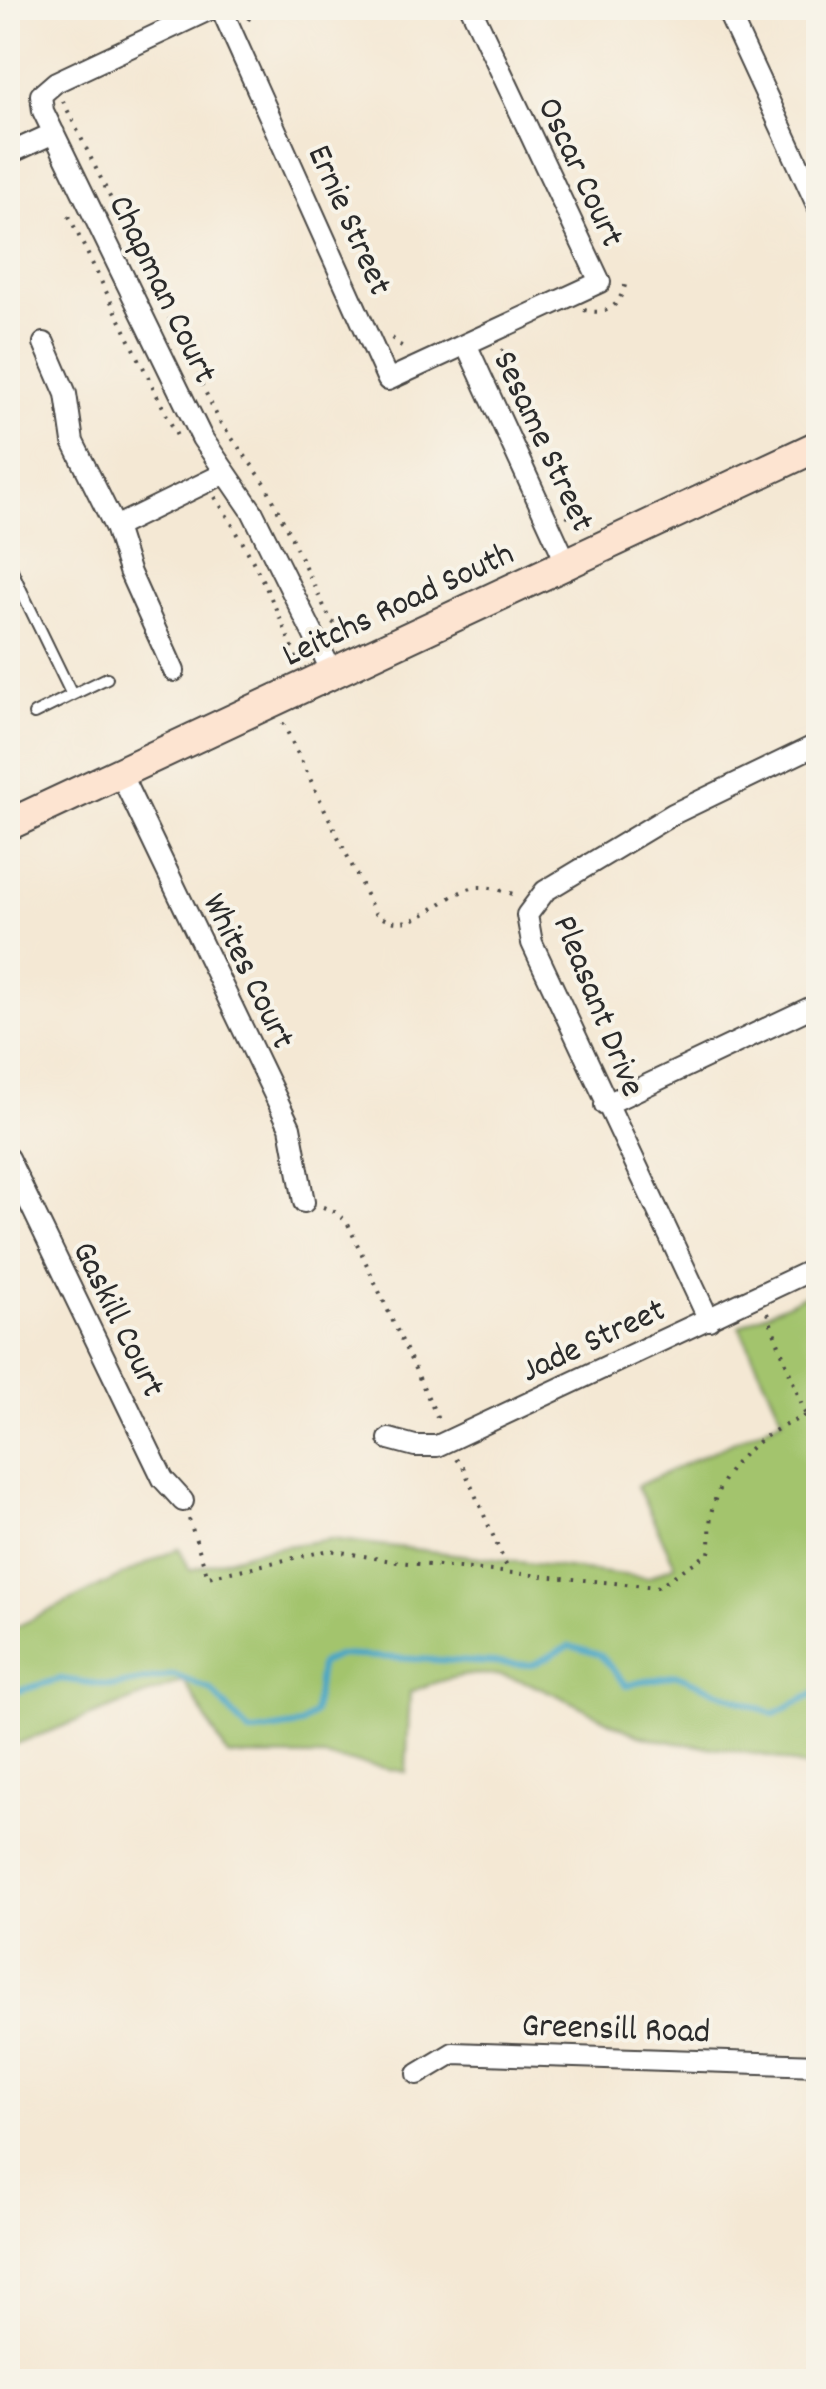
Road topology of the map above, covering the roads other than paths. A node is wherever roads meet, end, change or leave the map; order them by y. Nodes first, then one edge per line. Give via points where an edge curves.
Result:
1 (213, 8) edge
2 (221, 8) edge
3 (472, 8) edge
4 (726, 8) edge
5 (54, 133) junction
6 (8, 154) edge
7 (818, 207) edge
8 (44, 343) dead end
9 (466, 344) junction
10 (818, 446) edge
11 (225, 473) junction
12 (115, 527) junction
13 (8, 561) edge
14 (567, 564) junction
15 (22, 592) junction
16 (8, 599) edge
17 (174, 671) dead end
18 (333, 674) junction
19 (107, 678) dead end
20 (72, 695) junction
21 (34, 714) dead end
22 (818, 744) edge
23 (120, 773) junction
24 (8, 825) edge
25 (818, 1004) edge
26 (606, 1104) junction
27 (8, 1158) edge
28 (304, 1202) road end
29 (818, 1267) edge
30 (709, 1320) junction
31 (389, 1439) dead end
32 (183, 1501) road end
33 (818, 2065) edge
34 (418, 2074) dead end

1 - 5 street, Chapman Court via 56,82 41,95
2 - 9 street, Ernie Street via 388,380
3 - 9 street, Oscar Court via 600,282
4 - 7 street
5 - 6 street
5 - 11 street, Chapman Court
8 - 12 street via 66,394 73,442
9 - 14 street, Sesame Street
10 - 14 street, Leitchs Road South
11 - 12 street
11 - 18 street, Chapman Court via 252,511
12 - 17 street
13 - 15 lane
14 - 18 street, Leitchs Road South
15 - 16 lane
15 - 20 lane
18 - 23 street, Leitchs Road South
19 - 20 lane
20 - 21 lane
22 - 26 street, Pleasant Drive via 672,814 536,898 528,915 532,943
23 - 24 street, Leitchs Road South
23 - 28 street, Whites Court via 290,1127
25 - 26 street
26 - 30 street, Pleasant Drive
27 - 32 street, Gaskill Court via 163,1478
29 - 30 street, Jade Street
30 - 31 street, Jade Street via 437,1446
33 - 34 street, Greensill Road via 453,2053

